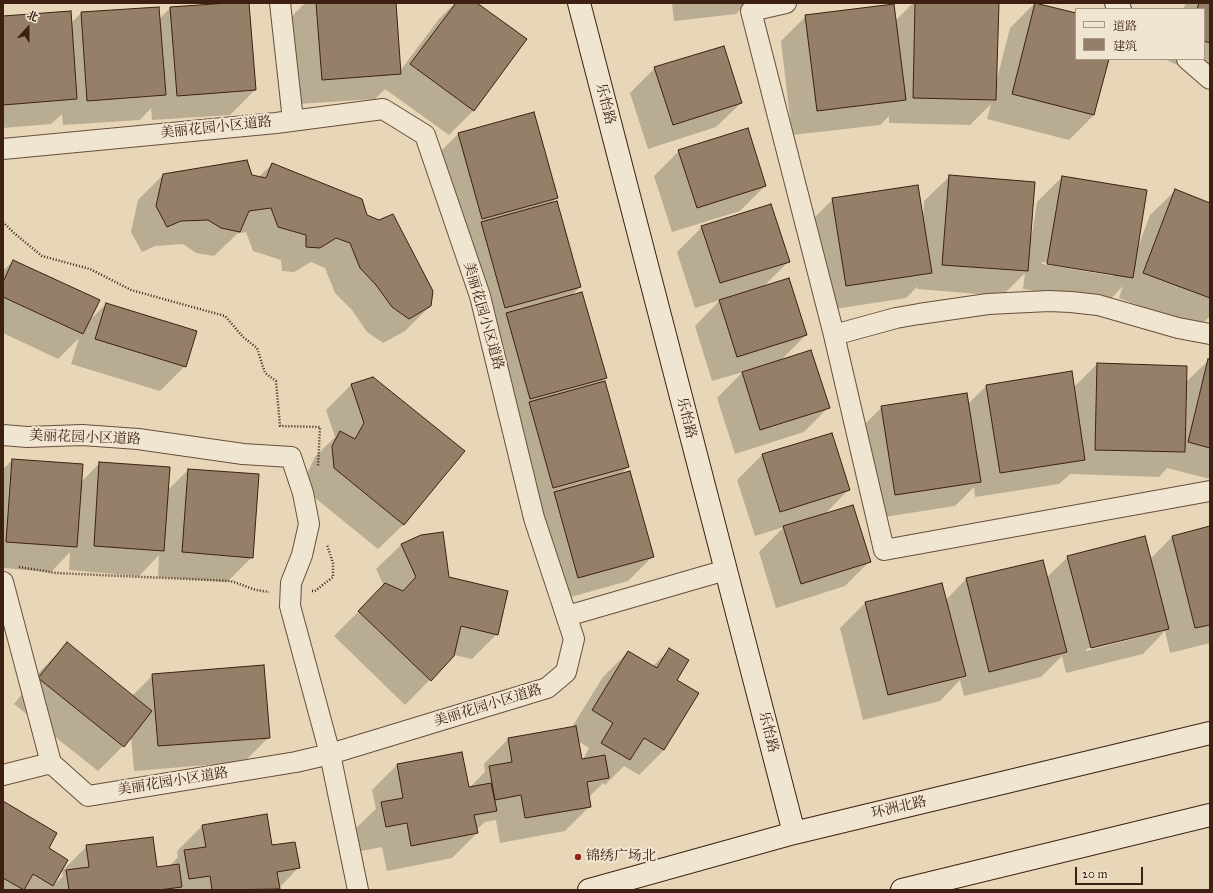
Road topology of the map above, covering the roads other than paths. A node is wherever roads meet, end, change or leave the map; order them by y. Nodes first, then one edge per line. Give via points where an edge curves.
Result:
1 (280, 3) edge
2 (579, 3) edge
3 (786, 3) edge
4 (1188, 60) edge
5 (1210, 79) edge
6 (293, 120) junction
7 (3, 149) edge
8 (1210, 334) edge
9 (834, 336) junction
10 (3, 435) edge
11 (1210, 491) edge
12 (726, 570) junction
13 (3, 582) edge
14 (567, 616) junction
15 (1210, 733) edge
16 (330, 754) junction
17 (51, 763) junction
18 (3, 776) edge
19 (1210, 815) edge
20 (794, 833) junction
21 (358, 890) edge
22 (589, 890) edge
23 (902, 890) edge

1 - 6 street
2 - 12 main road, 乐怡路
3 - 9 street via 751,11
4 - 5 street
6 - 7 street, 美丽花园小区道路
6 - 14 street, 美丽花园小区道路 via 383,109 425,136 480,296 534,518
8 - 9 street via 1178,328 1098,304 1048,302 988,304 919,314
9 - 11 street via 884,550
10 - 16 street, 美丽花园小区道路 via 82,435 138,439 291,458 303,493 309,524 302,555 291,583 290,606
12 - 14 street
12 - 20 main road, 乐怡路
13 - 17 street
14 - 16 street, 美丽花园小区道路 via 574,639 566,672 547,688
15 - 20 main road, 环洲北路
16 - 17 street, 美丽花园小区道路 via 296,762 88,796
16 - 21 street, 美丽花园小区道路
17 - 18 street
19 - 23 main road
20 - 22 main road, 环洲北路

